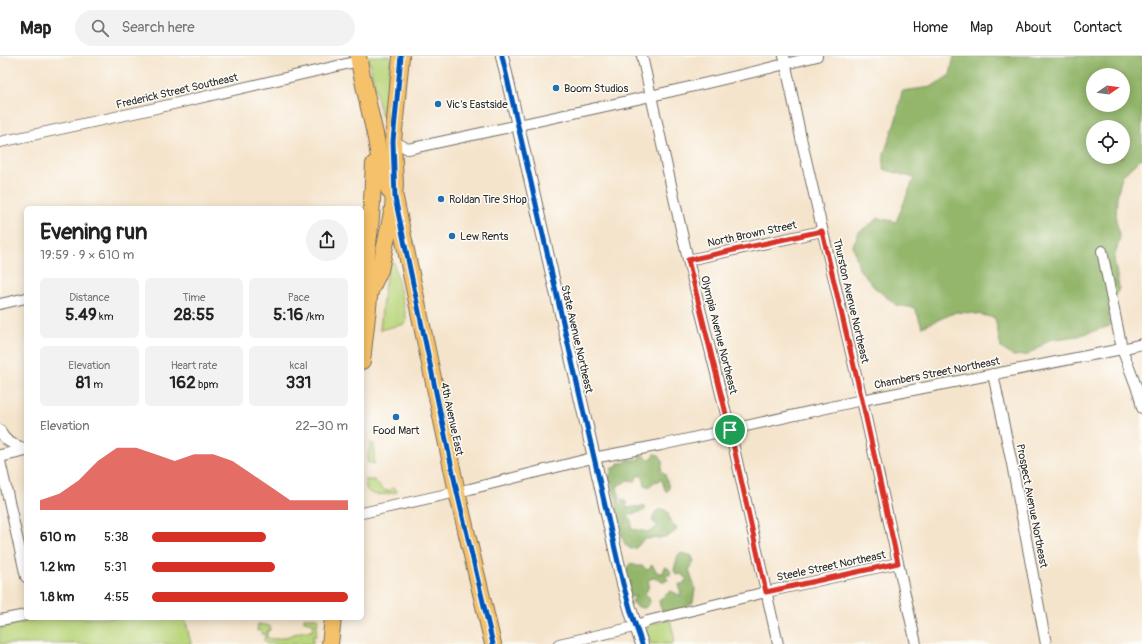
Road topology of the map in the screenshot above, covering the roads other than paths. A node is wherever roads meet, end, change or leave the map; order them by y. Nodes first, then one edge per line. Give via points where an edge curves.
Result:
1 (400, 56) edge
2 (502, 56) edge
3 (642, 56) edge
4 (817, 56) edge
5 (358, 58) edge
6 (785, 60) edge
7 (651, 96) junction
8 (517, 124) junction
9 (376, 136) junction
10 (393, 141) junction
11 (0, 142) edge
12 (394, 198) junction
13 (367, 219) edge
14 (822, 231) junction
15 (1102, 251) dead end
16 (688, 260) junction
17 (370, 291) junction
18 (24, 298) edge
19 (0, 304) edge
20 (364, 344) edge
21 (1142, 344) edge
22 (1122, 349) junction
23 (993, 374) junction
24 (862, 400) junction
25 (1142, 408) edge
26 (0, 430) edge
27 (730, 430) junction
28 (24, 449) edge
29 (24, 450) edge
30 (0, 456) edge
31 (594, 458) junction
32 (0, 461) edge
33 (457, 492) junction
34 (364, 513) edge
35 (898, 563) junction
36 (24, 568) edge
37 (766, 592) junction
38 (24, 615) edge
39 (0, 620) edge
40 (333, 620) edge
41 (635, 625) junction
42 (330, 644) edge
43 (494, 644) edge
44 (559, 644) edge
45 (642, 644) edge
46 (778, 644) edge
47 (916, 644) edge
48 (1046, 644) edge

1 - 10 main road
2 - 8 street, State Avenue Northeast
3 - 7 street, Olympia Avenue Northeast
4 - 6 street
5 - 9 main road
5 - 10 main road via 382,133
5 - 11 street, Frederick Street Southeast via 143,111
6 - 7 street
6 - 14 street, Thurston Avenue Northeast
7 - 8 street
7 - 16 street, Olympia Avenue Northeast
8 - 10 street via 408,149
8 - 31 street, State Avenue Northeast
9 - 12 main road via 386,186
9 - 13 main road
10 - 12 main road
12 - 17 main road via 392,220 380,270
12 - 33 main road, 4th Avenue East
13 - 17 main road via 375,228 376,240
14 - 16 street, North Brown Street
14 - 24 street, Thurston Avenue Northeast
15 - 22 street
16 - 27 street, Olympia Avenue Northeast
17 - 20 main road
18 - 19 street
21 - 22 street, Chambers Street Northeast
22 - 23 street, Chambers Street Northeast
22 - 25 street
23 - 24 street, Chambers Street Northeast
23 - 48 street, Prospect Avenue Northeast
24 - 27 street, Chambers Street Northeast
24 - 35 street, Thurston Avenue Northeast
26 - 28 street via 9,442
27 - 31 street, Chambers Street Northeast
27 - 37 street, Olympia Avenue Northeast
29 - 30 street
31 - 33 street, Chambers Street Northeast
31 - 41 street, State Avenue Northeast
32 - 36 street
33 - 34 street, Chambers Street Northeast
33 - 43 main road, 4th Avenue East
35 - 37 street, Steele Street Northeast
35 - 47 street, Thurston Avenue Northeast
37 - 41 street, Steele Street Northeast
37 - 46 street, Olympia Avenue Northeast
38 - 39 street
40 - 42 main road
41 - 44 street, Steele Street Northeast
41 - 45 street, State Avenue Northeast

